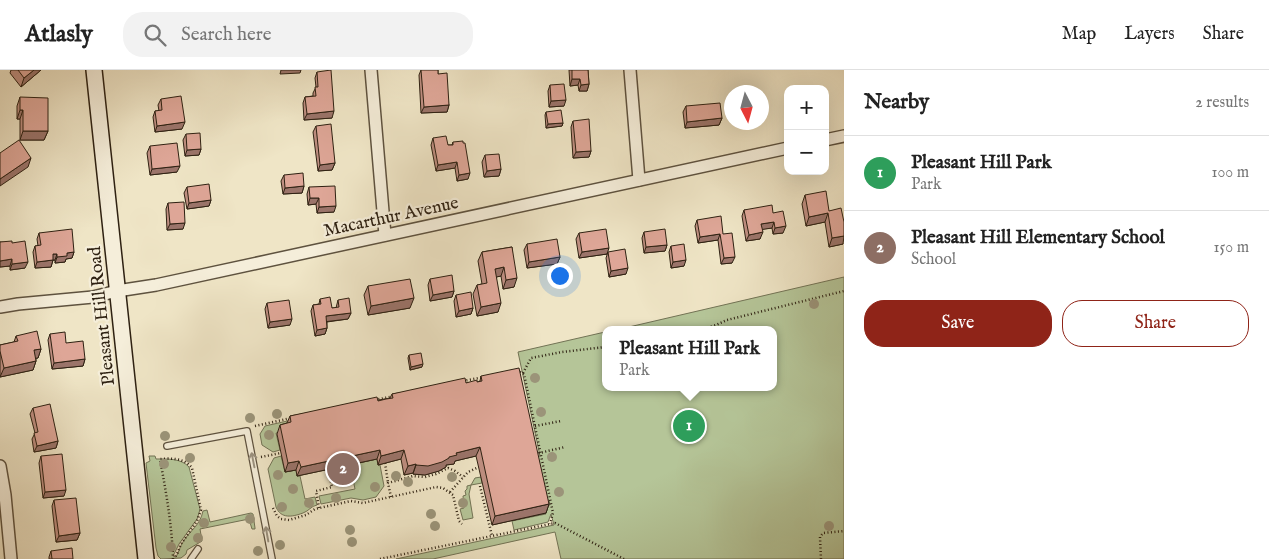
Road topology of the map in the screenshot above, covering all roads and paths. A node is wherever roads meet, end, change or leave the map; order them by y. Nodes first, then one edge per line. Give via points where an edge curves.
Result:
1 (94, 70) edge
2 (371, 70) edge
3 (630, 70) edge
4 (844, 136) edge
5 (829, 139) edge
6 (784, 149) edge
7 (639, 180) junction
8 (385, 235) junction
9 (117, 291) junction
10 (844, 291) edge
11 (0, 307) edge
12 (716, 326) edge
13 (602, 347) edge
14 (510, 371) edge
15 (523, 373) junction
16 (485, 377) edge
17 (468, 380) junction
18 (460, 382) edge
19 (470, 385) edge
20 (398, 395) edge
21 (525, 400) edge
22 (529, 400) junction
23 (371, 401) edge
24 (293, 418) edge
25 (561, 421) dead end
26 (535, 426) junction
27 (256, 434) dead end
28 (168, 446) dead end
29 (565, 447) dead end
30 (259, 449) dead end
31 (281, 453) dead end
32 (540, 453) junction
33 (533, 455) edge
34 (385, 463) edge
35 (0, 466) edge
36 (479, 468) dead end
37 (347, 469) dead end
38 (464, 477) junction
39 (388, 484) junction
40 (480, 486) dead end
41 (450, 492) junction
42 (391, 497) junction
43 (271, 502) dead end
44 (551, 502) junction
45 (543, 503) edge
46 (319, 508) junction
47 (462, 524) dead end
48 (550, 524) junction
49 (844, 531) edge
50 (492, 536) junction
51 (198, 549) dead end
52 (11, 559) edge
53 (146, 559) edge
54 (174, 559) edge
55 (191, 559) edge
56 (272, 559) edge
57 (380, 559) edge
58 (624, 559) edge
59 (821, 559) edge

1 - 9 street, Pleasant Hill Road
2 - 8 street
3 - 7 street
4 - 5 street
6 - 7 street, Macarthur Avenue
7 - 8 street, Macarthur Avenue
8 - 9 street, Macarthur Avenue
9 - 11 street, Macarthur Avenue via 93,298
9 - 53 street, Pleasant Hill Road
10 - 12 path via 727,320
13 - 15 path via 530,358
14 - 15 path
15 - 22 path
16 - 17 path
17 - 18 path
17 - 19 path
20 - 23 path
21 - 22 path
22 - 26 path
24 - 27 path via 254,426
25 - 26 path
26 - 32 path
56 -> 28 lane via 247,431
29 - 32 path
30 - 31 path via 261,457
32 - 33 path
32 - 44 path
34 - 39 path
35 - 52 street
36 - 38 path
37 - 46 path via 329,473 332,487 316,491
38 - 39 path via 448,468 425,477 413,476
38 - 41 path
39 - 42 path
40 - 50 path
41 - 42 path via 436,487
41 - 47 path
42 - 46 path via 363,504 351,501
43 - 46 path via 281,519 289,520
44 - 45 path
44 - 48 path
48 - 50 path
48 - 58 path via 556,523
49 - 59 path via 823,533 820,537
50 - 57 path
51 - 55 lane
54 - 54 path via 160,459 170,458 188,463 192,468 201,510

